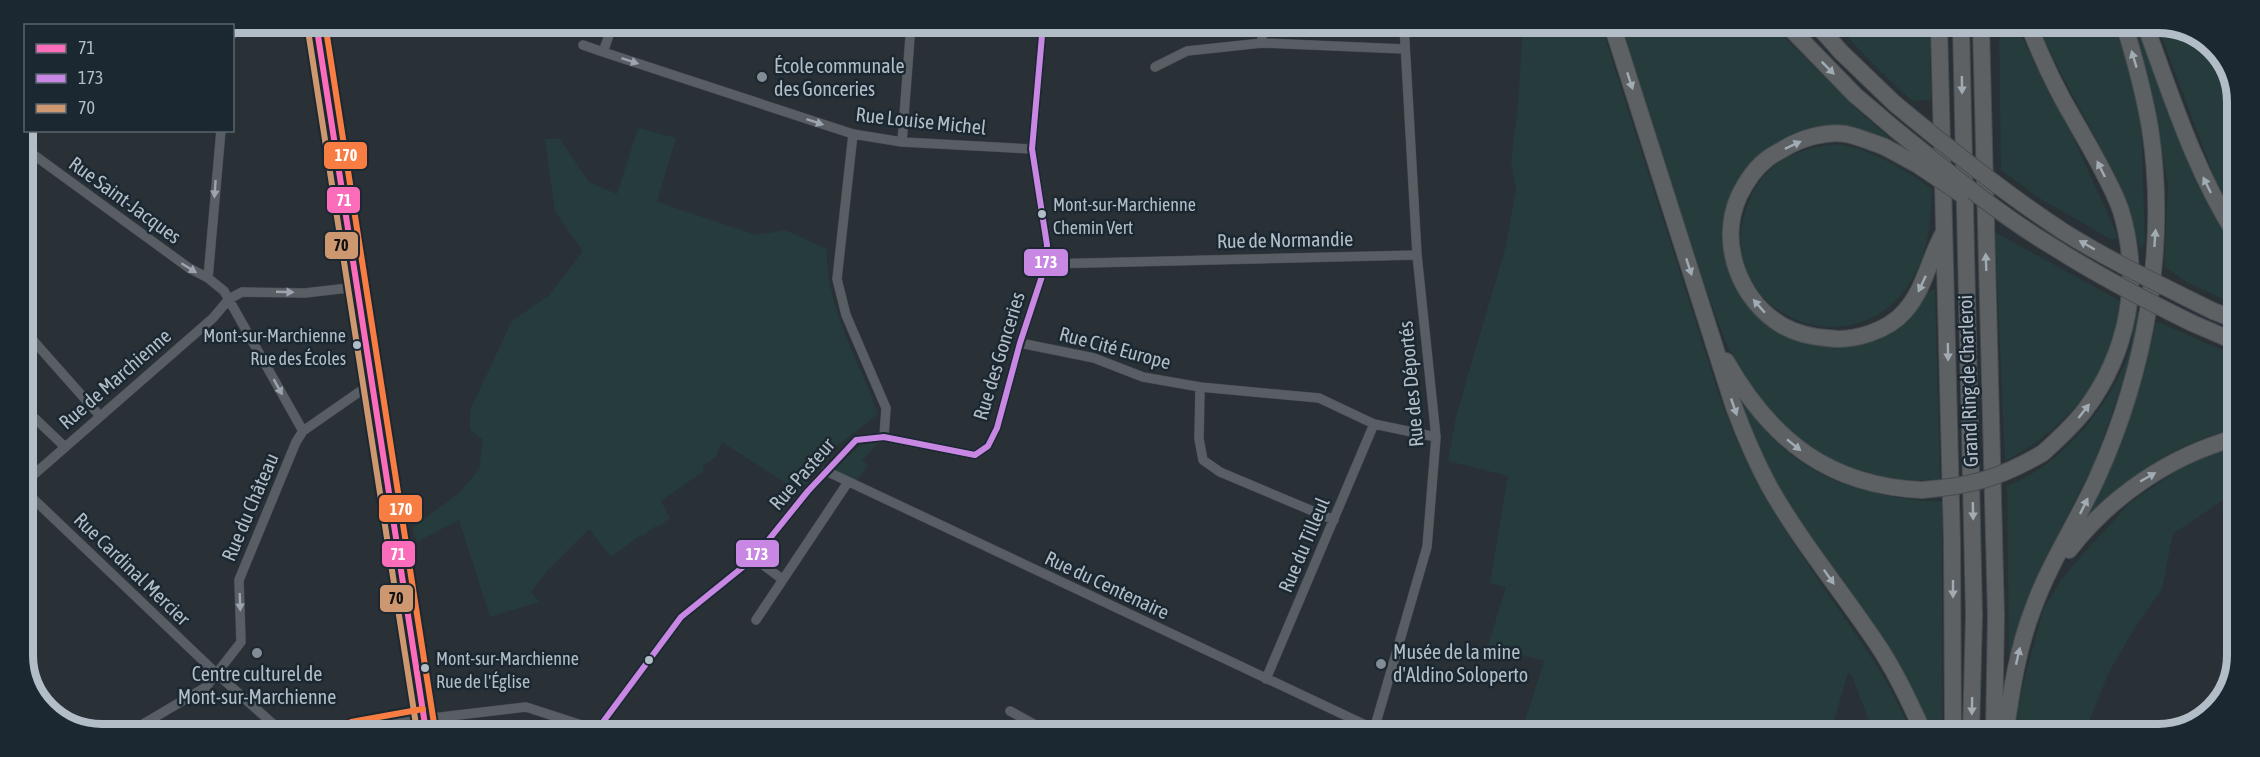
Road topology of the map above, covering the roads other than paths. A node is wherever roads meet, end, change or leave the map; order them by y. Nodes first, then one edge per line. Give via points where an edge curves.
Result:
1 (318, 33) edge
2 (610, 33) edge
3 (910, 33) edge
4 (1042, 33) edge
5 (1262, 33) edge
6 (1404, 33) edge
7 (1614, 33) edge
8 (1795, 33) edge
9 (1824, 33) edge
10 (1939, 33) edge
11 (1961, 33) edge
12 (1981, 33) edge
13 (2032, 33) edge
14 (2127, 33) edge
15 (2148, 33) edge
16 (1262, 43) junction
17 (583, 45) dead end
18 (1404, 49) junction
19 (603, 52) junction
20 (1155, 68) dead end
21 (221, 132) edge
22 (853, 134) junction
23 (902, 142) junction
24 (1032, 149) junction
25 (33, 154) edge
26 (1997, 209) junction
27 (2227, 221) edge
28 (1945, 231) junction
29 (1417, 255) junction
30 (1046, 264) junction
31 (208, 278) junction
32 (357, 287) junction
33 (229, 299) junction
34 (2227, 316) edge
35 (1710, 332) junction
36 (2227, 338) edge
37 (33, 340) edge
38 (1020, 344) junction
39 (372, 383) junction
40 (1200, 387) junction
41 (100, 416) junction
42 (33, 417) edge
43 (1374, 424) junction
44 (303, 431) junction
45 (884, 437) junction
46 (1436, 438) junction
47 (2227, 440) edge
48 (65, 447) junction
49 (826, 471) junction
50 (33, 475) edge
51 (848, 482) junction
52 (33, 499) edge
53 (1334, 520) junction
54 (754, 558) junction
55 (2048, 577) junction
56 (783, 579) junction
57 (756, 620) dead end
58 (217, 674) junction
59 (1266, 680) junction
60 (1010, 711) dead end
61 (143, 724) edge
62 (273, 724) edge
63 (385, 724) edge
64 (423, 724) edge
65 (425, 724) edge
66 (431, 724) edge
67 (577, 724) edge
68 (603, 724) edge
69 (1034, 724) edge
70 (1359, 724) edge
71 (1376, 724) edge
72 (1919, 724) edge
73 (1953, 724) edge
74 (1971, 724) edge
75 (1994, 724) edge
76 (2007, 724) edge

1 - 32 main road
2 - 19 street
3 - 23 street
4 - 24 street, Rue des Gonceries
5 - 16 street
6 - 18 street, Rue des Déportés
7 -> 35 highway
8 -> 26 highway, bridge via 1855,95
34 -> 9 highway, bridge via 2143,277 2064,231 1968,164 1894,103
10 - 28 highway
11 -> 74 highway, Grand Ring de Charleroi via 1974,604
75 -> 12 highway, Grand Ring de Charleroi via 1996,616
35 -> 13 highway, bridge via 1753,405 1798,449 1823,465 1894,489 1956,487 1983,481 2043,453 2065,433 2084,412 2115,361 2125,331 2131,279 2129,247 2120,209
55 -> 14 highway via 2117,432 2134,379 2151,291 2156,232 2154,173 2148,120
27 -> 15 highway via 2199,168
16 - 18 street
16 - 20 street via 1187,51
17 - 19 street, Rue Louise Michel
18 - 29 street, Rue des Déportés
19 -> 22 street, Rue Louise Michel
21 -> 31 street
22 - 23 street, Rue Louise Michel
22 - 45 street via 837,279 846,315 886,408
23 - 24 street, Rue Louise Michel
24 - 30 street, Rue des Gonceries via 1047,245
25 -> 31 street, Rue Saint-Jacques
28 -> 26 highway, bridge via 1920,290 1905,312 1887,326 1836,340 1785,327 1766,313 1750,296 1737,272 1730,242 1733,211 1746,183 1765,160 1793,143 1817,135 1844,134 1885,147 1980,206
26 - 36 highway, bridge via 2132,293
28 -> 73 highway
29 - 30 street, Rue de Normandie
29 - 46 street, Rue des Déportés
30 - 38 street, Rue des Gonceries
31 - 33 street, Rue Saint-Jacques
33 -> 32 street via 242,292 305,293
32 - 39 main road
33 - 41 street, Rue de Marchienne via 213,318
33 -> 44 street, Rue Saint-Jacques
35 -> 72 highway via 1750,449 1770,487 1880,649
37 - 41 street
38 - 40 street, Rue Cité Europe via 1094,358 1143,377
38 - 45 street, Rue des Gonceries via 996,429 988,446 975,455
39 - 44 street, Rue du Château
39 - 65 main road
40 - 43 street, Rue Cité Europe via 1319,398
40 - 53 street via 1199,439 1203,460 1220,472
41 - 48 street, Rue de Marchienne
42 - 48 street
43 - 46 street, Rue Cité Europe
43 - 53 street, Rue du Tilleul
44 -> 58 street, Rue du Château via 239,580 241,642
45 - 49 street, Rue Pasteur via 856,440
46 - 71 street, Rue des Déportés via 1427,548
55 -> 47 highway via 2077,539 2136,485 2175,462
48 - 50 street, Rue de Marchienne
49 - 51 street, Rue du Centenaire
49 - 54 street, Rue Pasteur
51 - 56 street
51 - 59 street, Rue du Centenaire
52 - 58 street, Rue Cardinal Mercier
53 - 59 street, Rue du Tilleul
54 - 56 street
54 - 68 street, Rue Pasteur via 681,617
76 -> 55 highway via 2019,650
56 - 57 street
58 - 61 street, Rue du Château via 206,687
58 - 62 street, Rue Cardinal Mercier
59 - 70 street, Rue du Centenaire
60 - 69 street
63 - 64 street via 412,718
66 - 67 street via 526,707

